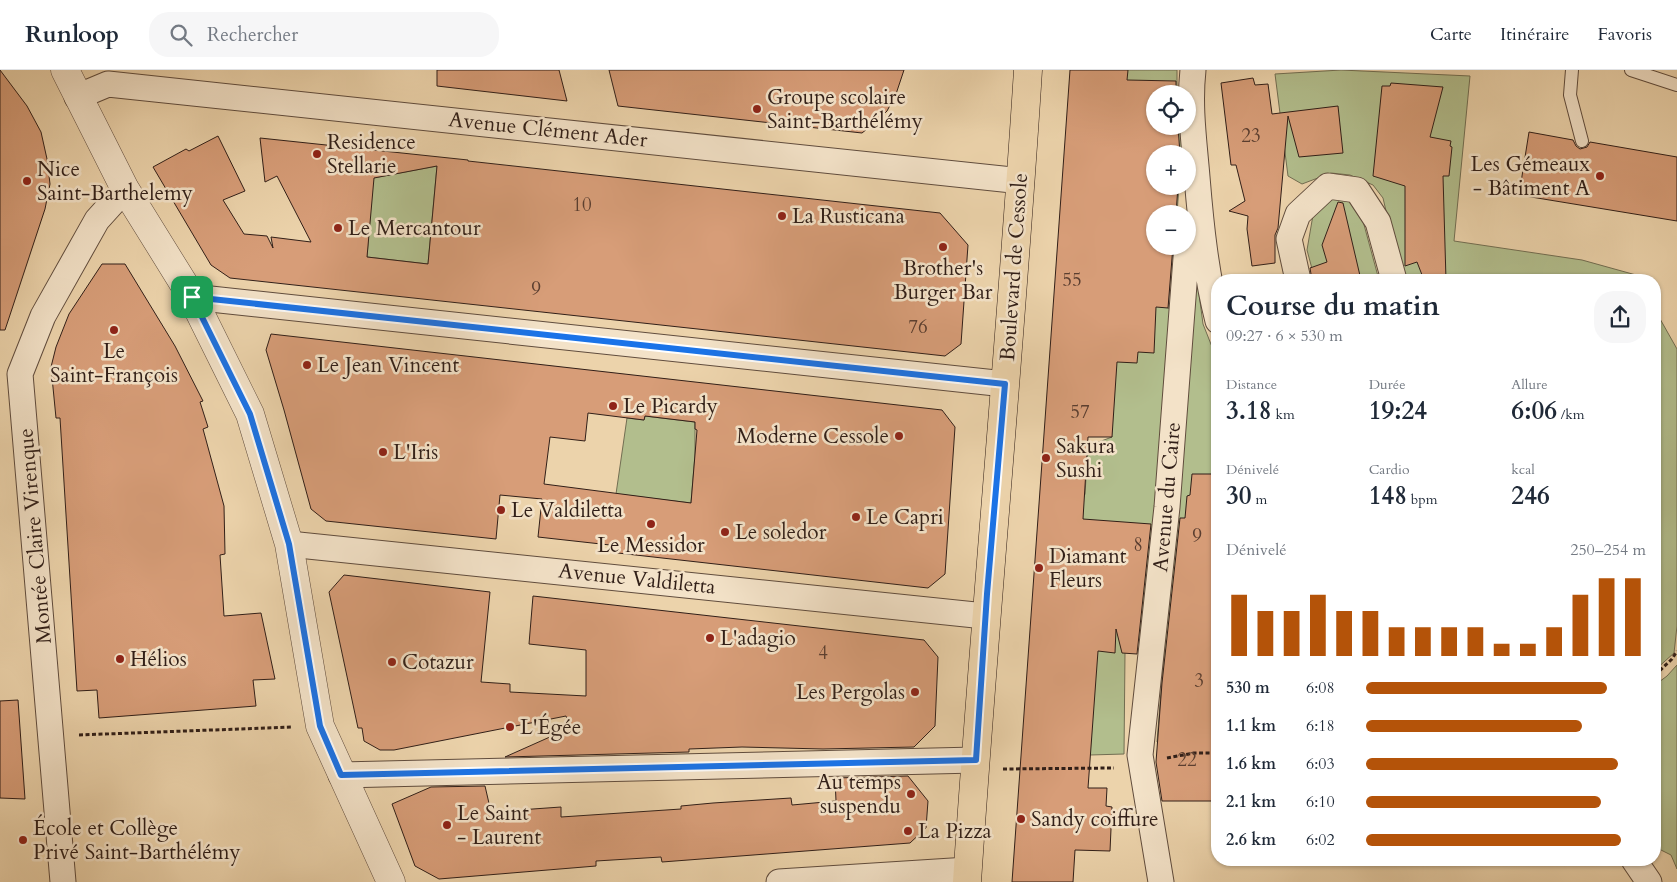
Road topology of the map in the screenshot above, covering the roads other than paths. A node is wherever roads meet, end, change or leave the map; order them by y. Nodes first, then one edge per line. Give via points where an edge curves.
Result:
1 (64, 70) edge
2 (1028, 70) edge
3 (1193, 70) edge
4 (1572, 70) edge
5 (1631, 70) edge
6 (1677, 85) edge
7 (77, 97) junction
8 (1582, 141) dead end
9 (1021, 181) junction
10 (126, 189) junction
11 (1203, 239) junction
12 (1297, 274) edge
13 (1392, 274) edge
14 (1211, 296) edge
15 (192, 297) junction
16 (1005, 384) junction
17 (289, 544) junction
18 (985, 616) junction
19 (976, 765) junction
20 (341, 775) junction
21 (1638, 866) edge
22 (968, 876) edge
23 (64, 882) edge
24 (391, 882) edge
25 (779, 882) edge
26 (1161, 882) edge
27 (1649, 882) edge

1 - 7 street
2 - 9 main road, Boulevard de Cessole
3 - 11 street via 1191,112
4 - 8 lane via 1570,95
5 - 6 lane
7 - 9 street, Avenue Clément Ader via 108,84
7 - 10 street
9 - 16 main road, Boulevard de Cessole
10 - 15 street
10 - 23 street, Montée Claire Virenque via 97,220 43,316 20,374
11 - 14 street
11 - 26 street, Avenue du Caire via 1192,244 1186,258 1167,506 1140,755
12 - 13 street via 1289,240 1298,214 1328,186 1357,190 1378,222
15 - 16 street
15 - 17 street via 250,414
16 - 18 main road, Boulevard de Cessole
17 - 18 street, Avenue Valdiletta
17 - 20 street via 320,726
18 - 19 main road, Boulevard de Cessole
19 - 20 street
19 - 22 main road, Boulevard de Cessole
20 - 24 street
21 - 27 street
22 - 25 street

